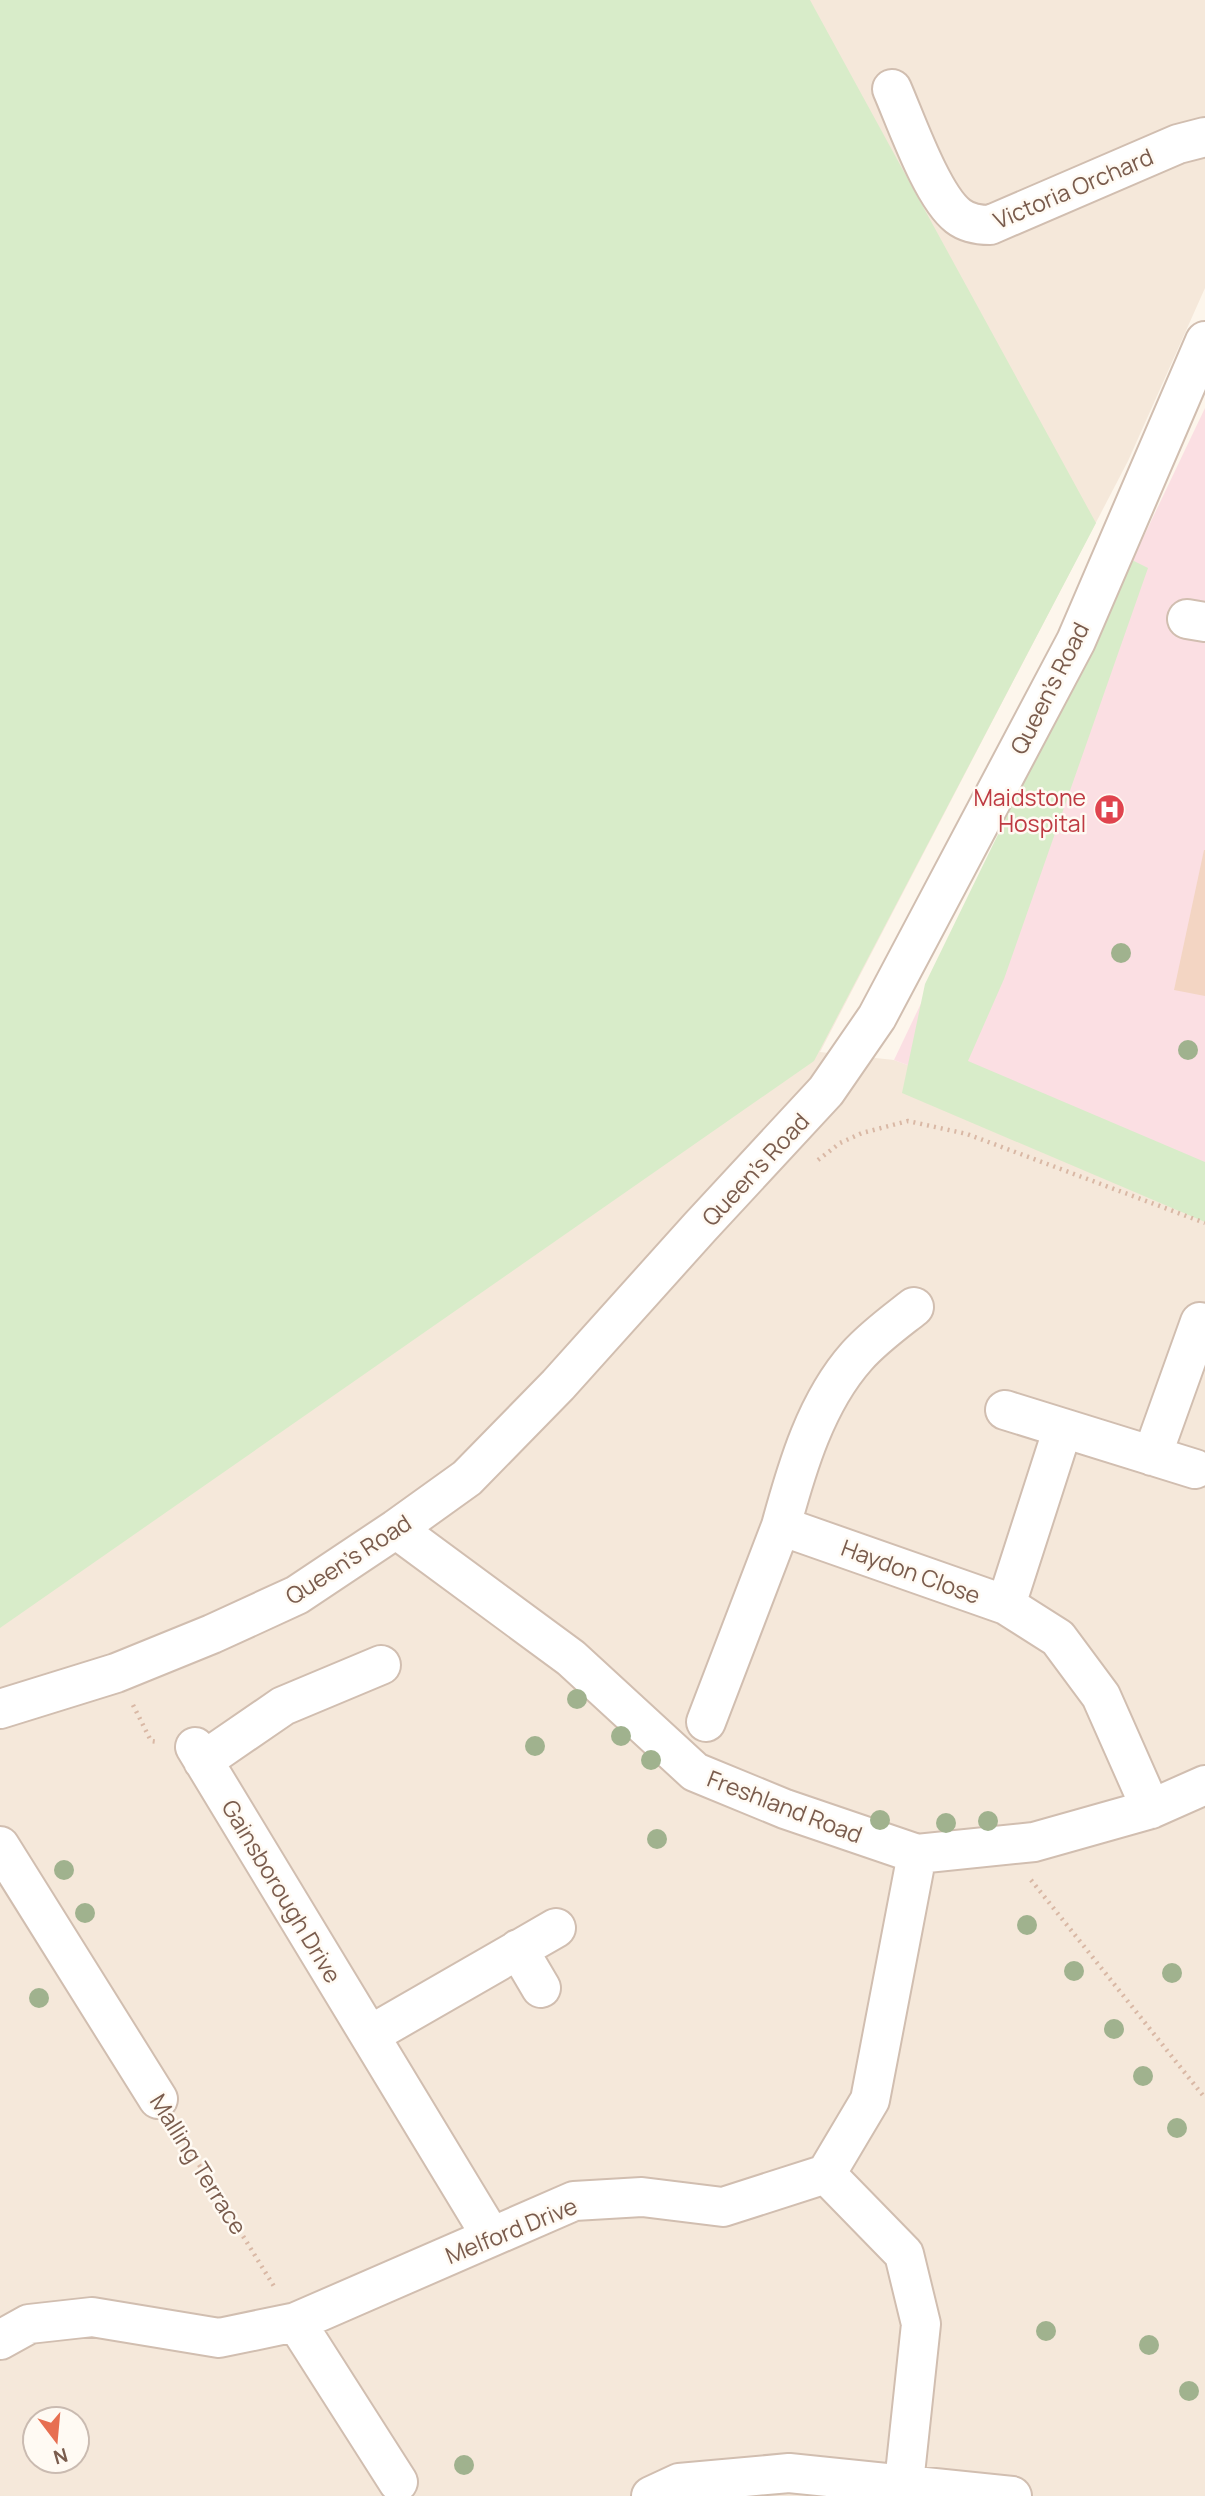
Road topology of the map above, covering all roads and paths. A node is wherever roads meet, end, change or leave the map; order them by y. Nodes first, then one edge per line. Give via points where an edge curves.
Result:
1 (892, 89) dead end
2 (1205, 137) edge
3 (1205, 341) edge
4 (810, 1166) dead end
5 (1205, 1223) edge
6 (914, 1307) dead end
7 (1200, 1322) dead end
8 (1005, 1410) dead end
9 (1063, 1428) junction
10 (1152, 1456) junction
11 (1195, 1469) dead end
12 (396, 1529) junction
13 (799, 1531) junction
14 (1006, 1605) junction
15 (381, 1665) dead end
16 (116, 1673) junction
17 (0, 1709) edge
18 (706, 1722) dead end
19 (199, 1754) junction
20 (1205, 1785) edge
21 (1152, 1809) junction
22 (0, 1846) edge
23 (1004, 1846) junction
24 (917, 1854) junction
25 (556, 1928) dead end
26 (518, 1949) junction
27 (541, 1988) dead end
28 (370, 2035) junction
29 (1205, 2098) edge
30 (158, 2099) joint
31 (826, 2174) junction
32 (491, 2236) junction
33 (296, 2322) junction
34 (0, 2340) edge
35 (398, 2482) dead end
36 (904, 2483) junction
37 (669, 2492) edge
38 (1012, 2496) edge

1 - 2 street, Victoria Orchard via 935,187 958,216 976,225 990,225 1178,144
3 - 12 street, Queen's Road via 1076,641 877,1017 841,1070 558,1385 467,1478
4 - 5 path via 840,1143 908,1121 967,1134
6 - 13 street via 857,1356 833,1390 796,1471
7 - 10 street
8 - 9 street
9 - 10 street
9 - 14 street, Haydon Close
10 - 11 street
12 - 16 street, Queen's Road via 297,1595
12 - 24 street, Freshland Road via 571,1658 695,1772 785,1809
13 - 14 street, Haydon Close
13 - 18 street
14 - 21 street, Haydon Close via 1058,1638 1101,1696
15 - 19 street via 283,1706
16 - 17 street, Queen's Road
16 - 19 path via 151,1741
19 - 28 street, Gainsborough Drive
20 - 21 street, Freshland Road
21 - 23 street, Freshland Road
22 - 30 street, Malling Terrace
23 - 24 street, Freshland Road
23 - 29 path
24 - 31 street via 870,2100
25 - 26 street
26 - 27 street
26 - 28 street
28 - 32 street, Gainsborough Drive
30 - 33 path, Malling Terrace
31 - 32 street, Melford Drive via 723,2207 642,2197 574,2201
31 - 36 street via 904,2254 921,2324
32 - 33 street, Melford Drive
33 - 34 street, Melford Drive via 219,2338 92,2317 29,2324
33 - 35 street
36 - 37 street via 789,2473
36 - 38 street

